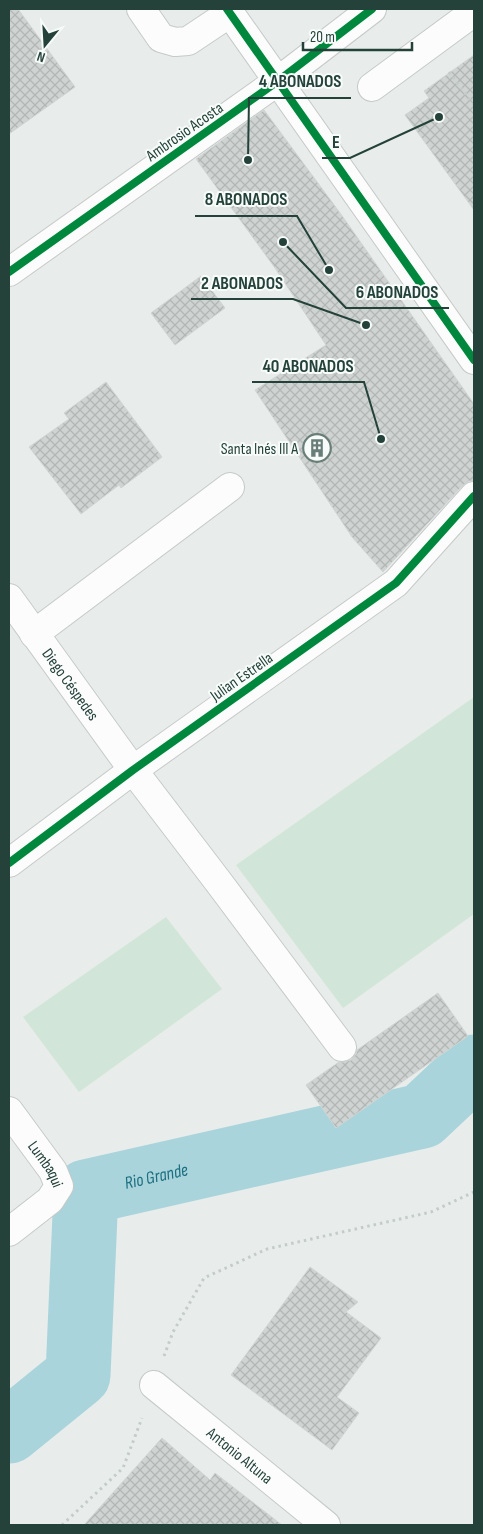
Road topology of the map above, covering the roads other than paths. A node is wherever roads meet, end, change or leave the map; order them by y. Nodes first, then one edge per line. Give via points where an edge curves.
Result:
1 (142, 9) edge
2 (372, 9) edge
3 (228, 11) edge
4 (474, 12) edge
5 (278, 81) junction
6 (372, 87) dead end
7 (9, 272) edge
8 (474, 360) edge
9 (230, 487) dead end
10 (474, 496) edge
11 (9, 598) edge
12 (34, 634) junction
13 (133, 770) junction
14 (9, 863) edge
15 (342, 1048) dead end
16 (9, 1111) edge
17 (9, 1232) edge
18 (154, 1385) road end
19 (326, 1525) edge

1 - 3 street via 161,38 175,42 188,41
2 - 5 street, Ambrosio Acosta
3 - 5 street
4 - 6 street
5 - 7 street, Ambrosio Acosta
5 - 8 street
9 - 12 street
10 - 13 street, Julian Estrella via 396,583
11 - 12 street, Diego Céspedes
12 - 13 street, Diego Céspedes
13 - 14 street, Julian Estrella
13 - 15 street, Diego Céspedes
16 - 17 street, Lumbaqui via 53,1171 59,1186 50,1200
18 - 19 street, Antonio Altuna

